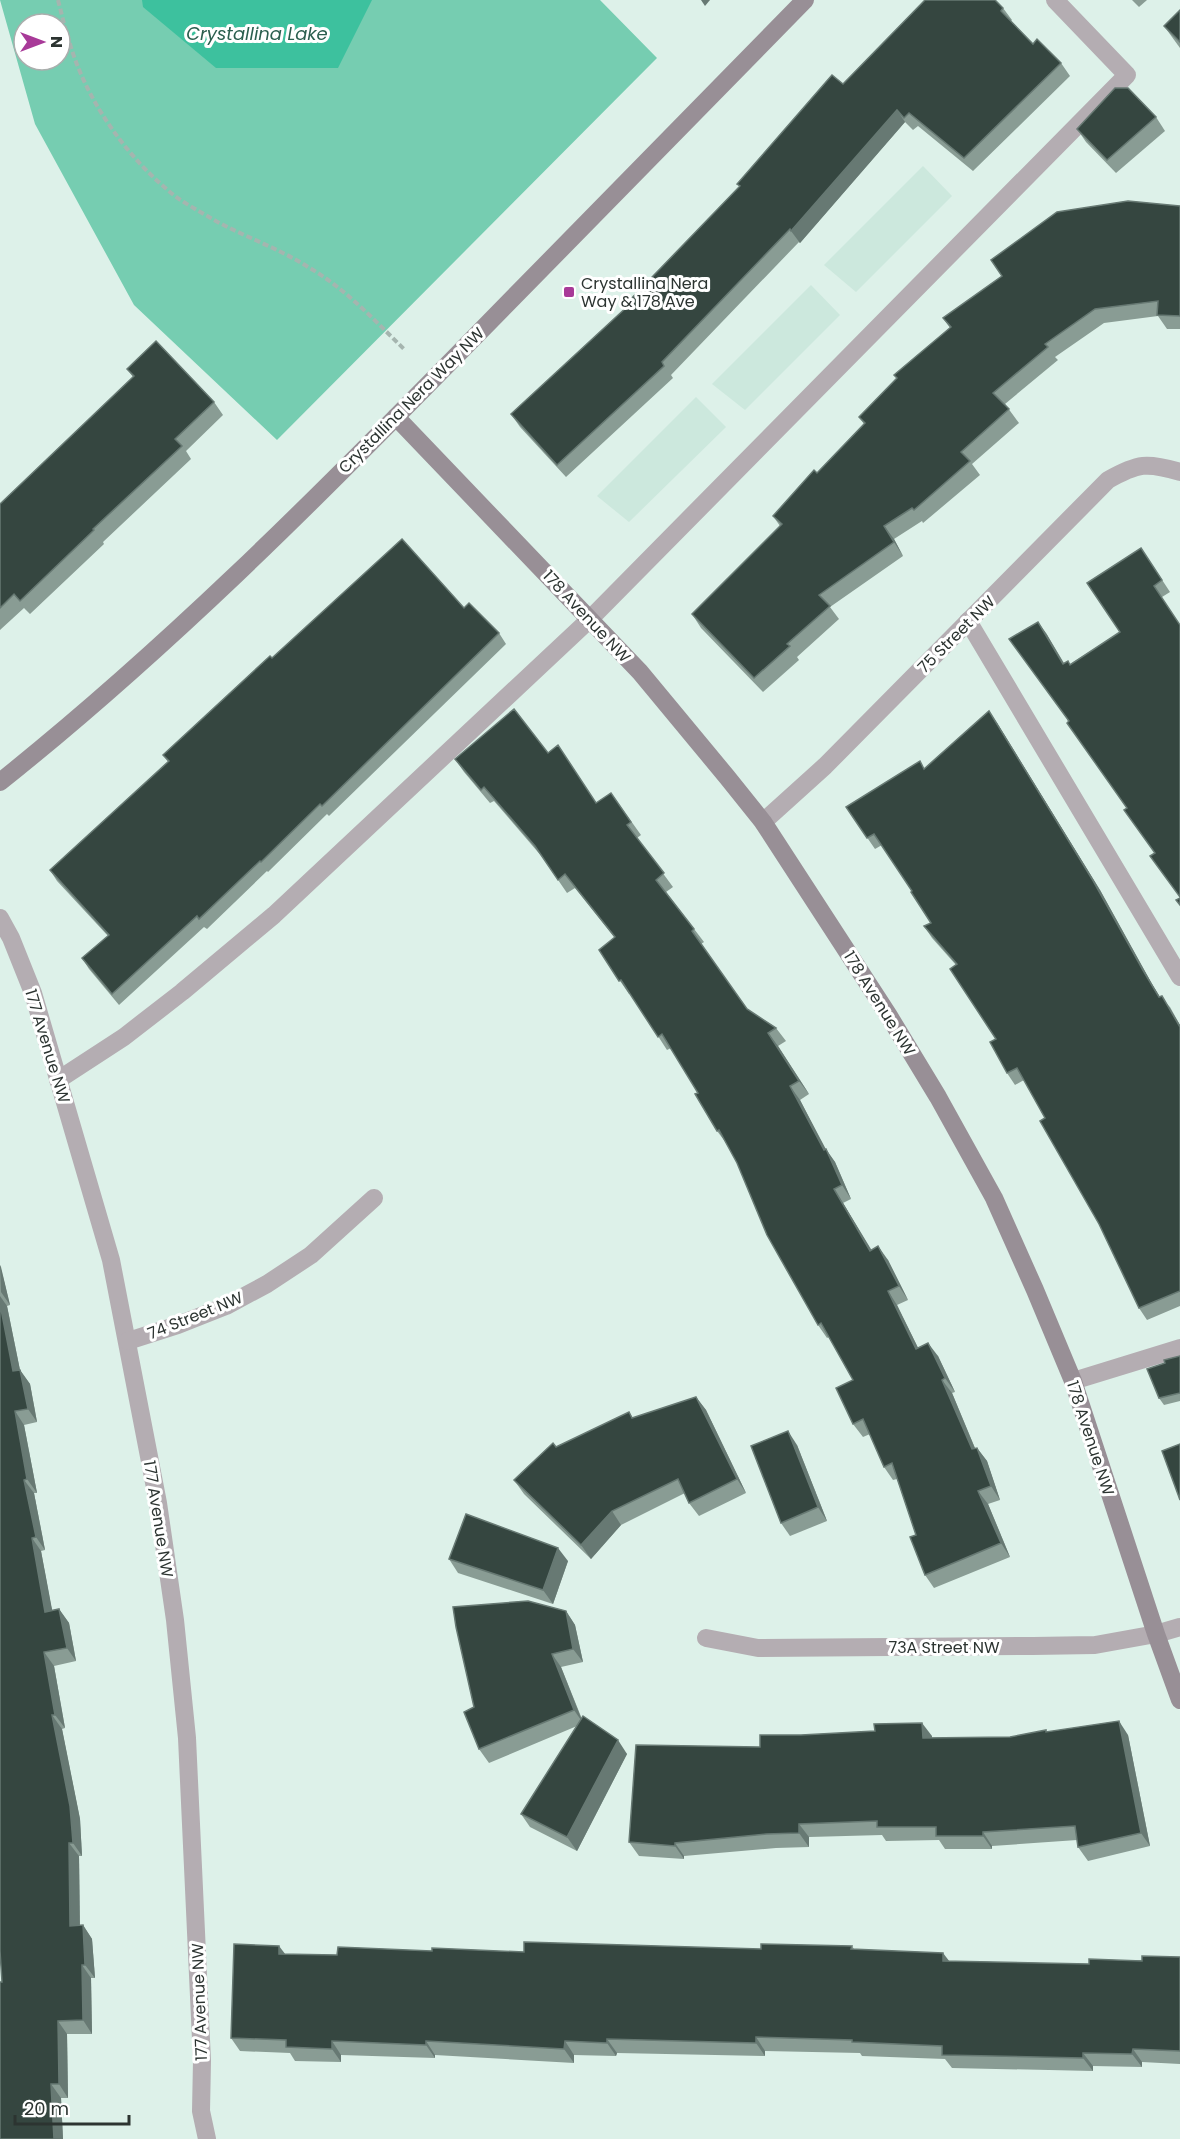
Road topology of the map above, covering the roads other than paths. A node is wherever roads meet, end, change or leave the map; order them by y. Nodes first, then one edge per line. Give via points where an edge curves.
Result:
1 (804, 0) edge
2 (1055, 0) edge
3 (396, 417) junction
4 (1180, 472) edge
5 (590, 619) junction
6 (968, 621) junction
7 (0, 782) edge
8 (763, 822) junction
9 (0, 918) edge
10 (1180, 977) edge
11 (58, 1080) junction
12 (374, 1198) dead end
13 (128, 1341) junction
14 (1180, 1348) edge
15 (1073, 1381) junction
16 (1180, 1628) edge
17 (1156, 1634) junction
18 (706, 1638) dead end
19 (1180, 1700) edge
20 (207, 2139) edge

1 - 3 street, Crystallina Nera Way NW
2 - 5 street via 1127,75
3 - 5 street, 178 Avenue NW
3 - 7 street, Crystallina Nera Way NW via 153,652
4 - 6 street, 75 Street NW via 1158,465 1132,467 1108,480
5 - 8 street, 178 Avenue NW via 640,672
5 - 11 street via 274,915 124,1037
6 - 8 street, 75 Street NW via 825,766
6 - 10 street
8 - 15 street, 178 Avenue NW via 938,1097 994,1198
9 - 11 street, 177 Avenue NW via 33,993
11 - 13 street, 177 Avenue NW via 111,1260
12 - 13 street, 74 Street NW via 311,1255 267,1284 226,1306
13 - 20 street, 177 Avenue NW via 158,1503 187,1738 201,2111
14 - 15 street
15 - 17 street, 178 Avenue NW
16 - 17 street, 73A Street NW
17 - 18 street, 73A Street NW via 1095,1645 1033,1646 758,1648
17 - 19 street, 178 Avenue NW

